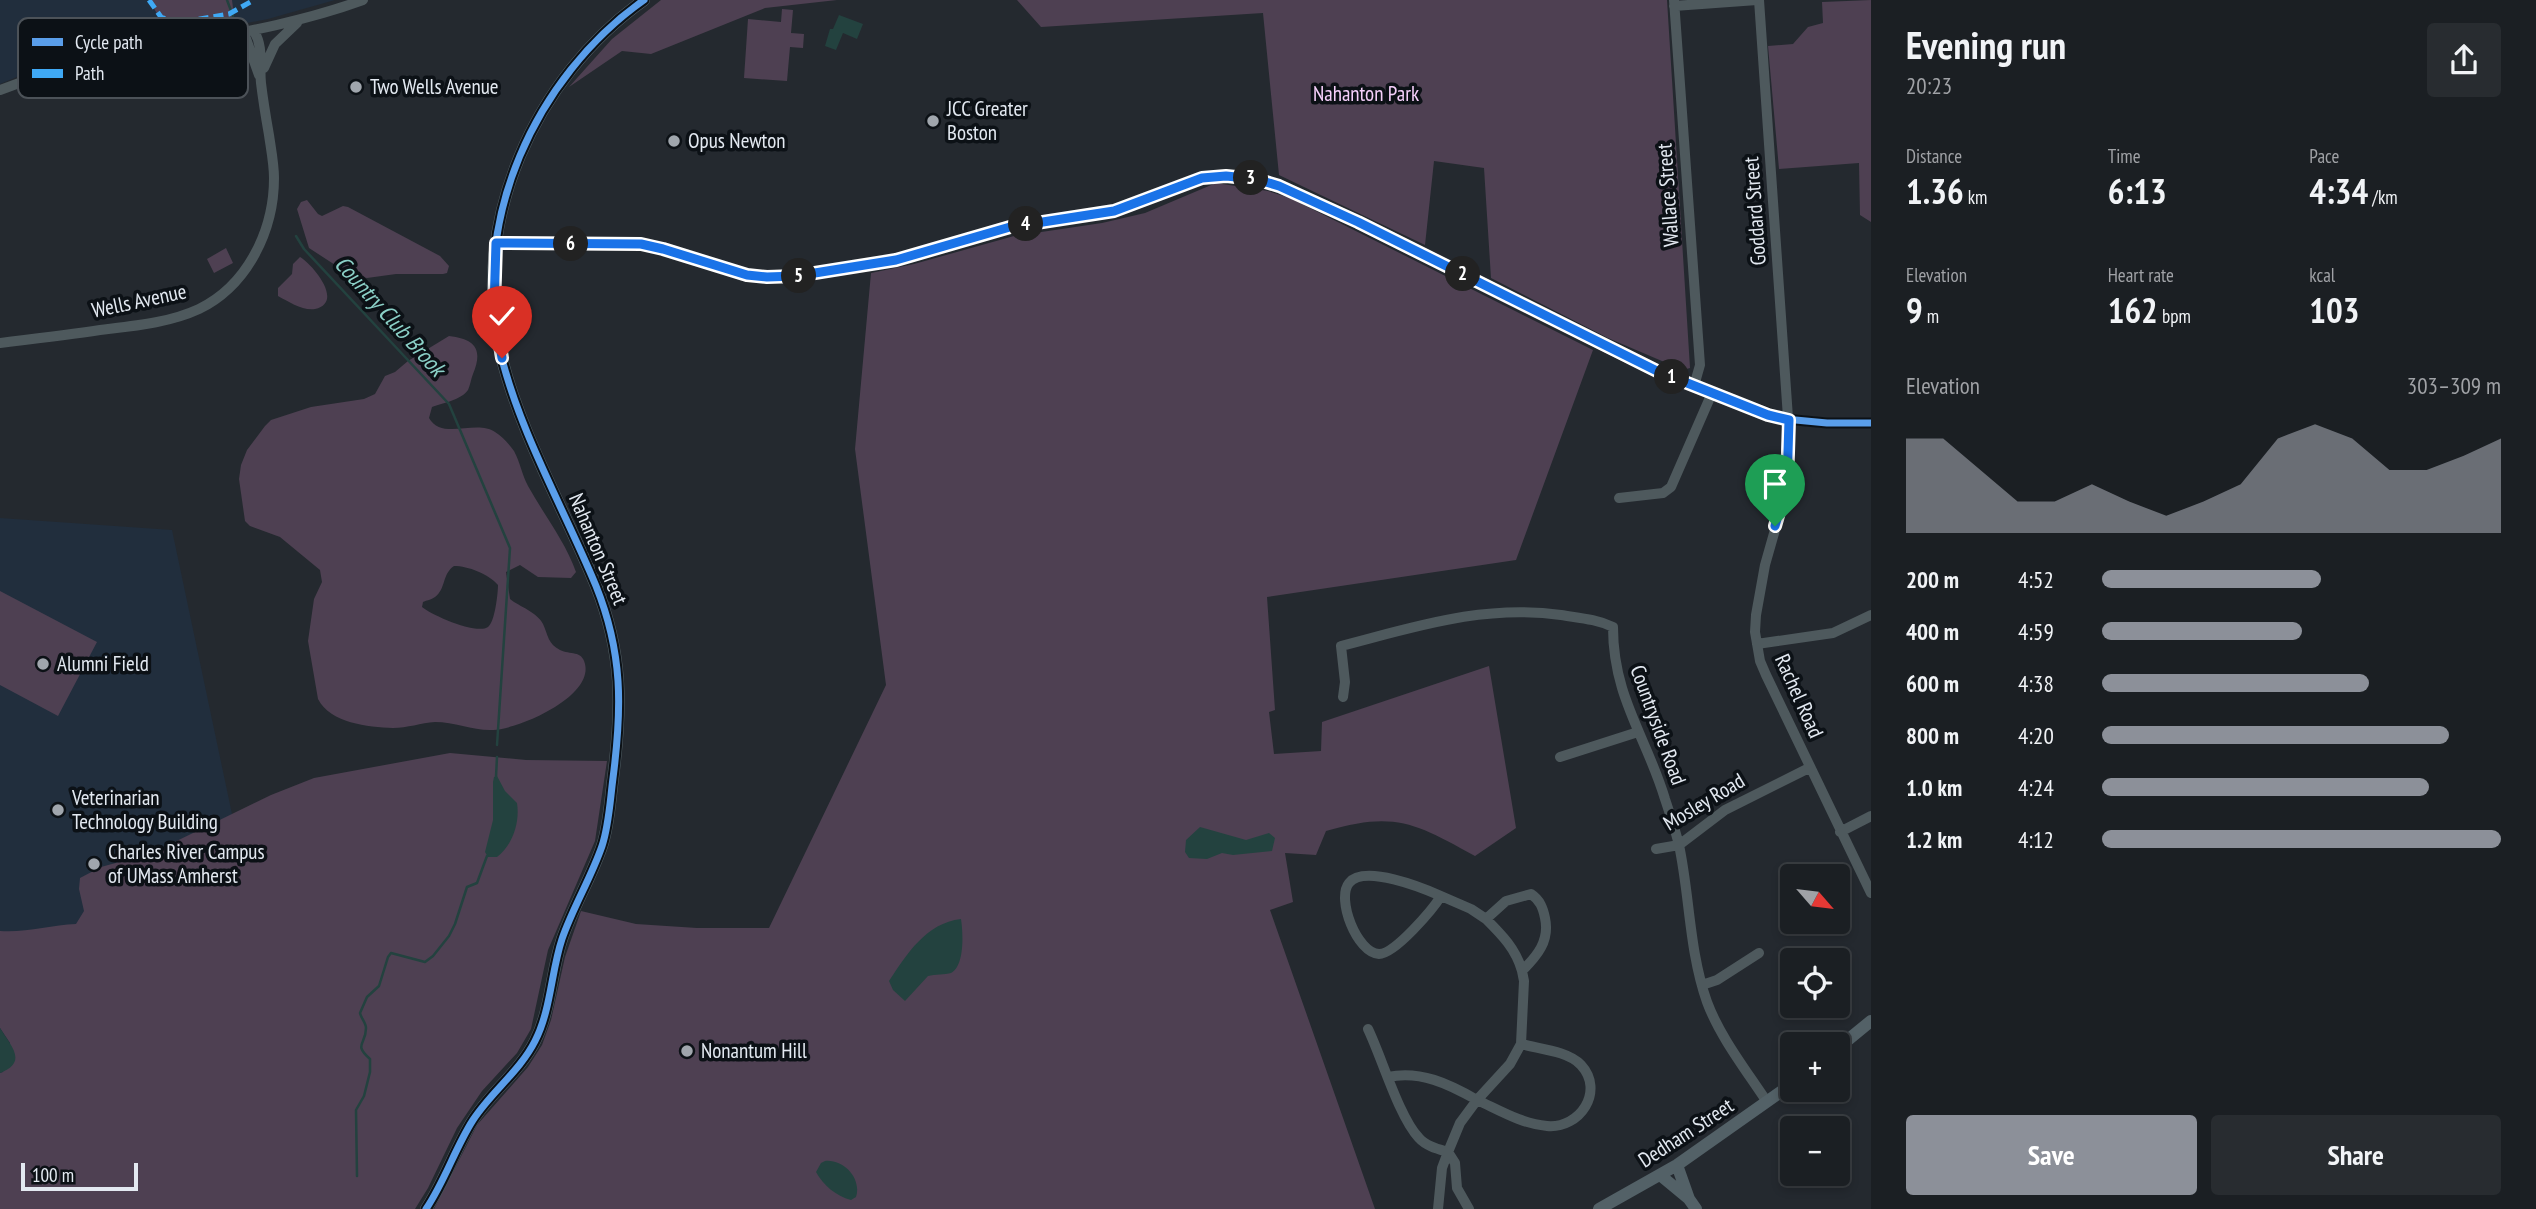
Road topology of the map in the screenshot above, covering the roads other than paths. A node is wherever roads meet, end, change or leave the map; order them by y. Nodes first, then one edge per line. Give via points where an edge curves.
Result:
1 (363, 0) edge
2 (644, 0) edge
3 (1758, 0) edge
4 (1674, 3) edge
5 (301, 20) junction
6 (249, 32) joint
7 (261, 81) junction
8 (18, 84) edge
9 (0, 90) edge
10 (496, 243) junction
11 (0, 343) edge
12 (1694, 386) junction
13 (1712, 393) junction
14 (1789, 420) junction
15 (1871, 423) edge
16 (1619, 498) dead end
17 (1871, 615) edge
18 (1758, 644) junction
19 (1343, 697) dead end
20 (1638, 732) junction
21 (1560, 757) dead end
22 (1810, 768) junction
23 (1871, 816) edge
24 (1840, 832) junction
25 (1679, 845) junction
26 (1656, 849) dead end
27 (1871, 893) edge
28 (1441, 896) junction
29 (1486, 919) junction
30 (1759, 953) dead end
31 (1522, 971) junction
32 (1702, 985) junction
33 (1871, 1021) edge
34 (1368, 1029) dead end
35 (1850, 1038) edge
36 (1521, 1044) junction
37 (1388, 1077) junction
38 (1780, 1093) edge
39 (1477, 1100) junction
40 (1767, 1102) junction
41 (1448, 1152) junction
42 (1677, 1165) junction
43 (1660, 1175) junction
44 (1692, 1204) edge
45 (426, 1209) edge
46 (1438, 1209) edge
47 (1469, 1209) edge
48 (1599, 1209) edge

1 - 5 street, Wells Avenue
2 - 10 main road, Nahanton Street via 587,50 546,105 512,177
3 - 4 street
3 - 14 street, Goddard Street
4 - 12 street, Wallace Street via 1700,367
5 - 6 street, Wells Avenue
5 - 7 street, Wells Avenue via 275,44
6 - 7 street, Wells Avenue via 261,47
7 - 11 street, Wells Avenue via 274,176 272,207 243,274 224,293 177,317
8 - 9 street, Wells Avenue
10 - 12 street via 641,244 747,275 787,277 896,260 1010,227 1114,211 1202,178 1248,178 1279,186 1346,216 1628,358
10 - 45 main road, Nahanton Street via 494,308 502,358 517,406 607,615 619,672 620,722 607,830 562,937 540,1030 526,1058 473,1119
12 - 13 street
13 - 14 street
13 - 16 street via 1671,487 1662,493
14 - 15 street
14 - 18 street, Rachel Road via 1787,485 1761,585 1755,632
17 - 18 street via 1833,633
18 - 22 street, Rachel Road via 1766,675
19 - 20 street, Countryside Road via 1341,646 1471,614 1550,614 1614,627 1617,674
20 - 21 street
20 - 25 street, Countryside Road
22 - 24 street, Rachel Road
22 - 25 street, Mosley Road via 1725,810
23 - 24 street
24 - 27 street, Rachel Road
25 - 26 street, Mosley Road
25 - 32 street, Countryside Road
28 - 28 street via 1376,877 1357,877 1345,892 1346,909 1361,944 1378,954 1400,941
28 - 29 street
29 - 31 street via 1507,940
29 - 31 street via 1506,901 1522,895 1531,894 1539,901 1546,935 1540,952
30 - 32 street
31 - 36 street
32 - 40 street, Countryside Road via 1718,1025
33 - 35 main road
34 - 37 street
36 - 39 street via 1510,1064
36 - 39 street via 1563,1055 1582,1066 1588,1074 1589,1096 1580,1115 1562,1126 1548,1126
37 - 39 street via 1433,1079
37 - 41 street via 1417,1137
38 - 40 main road, Dedham Street
39 - 41 street via 1460,1123
40 - 42 main road, Dedham Street
41 - 46 street
41 - 47 street via 1455,1163 1457,1188
42 - 43 main road, Dedham Street
42 - 44 main road
43 - 44 main road
43 - 48 main road, Dedham Street

